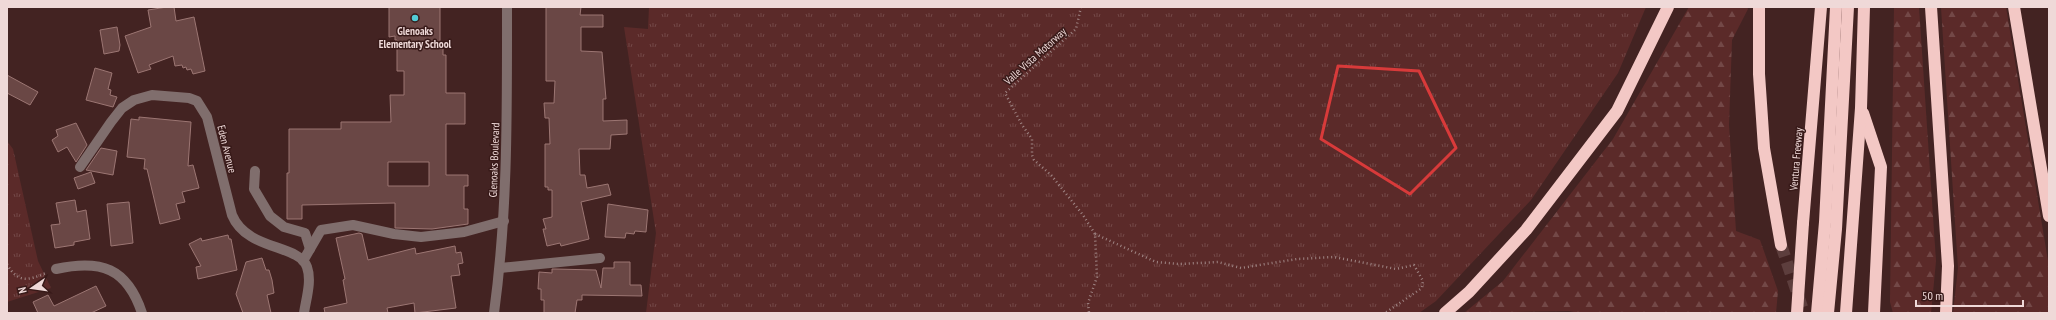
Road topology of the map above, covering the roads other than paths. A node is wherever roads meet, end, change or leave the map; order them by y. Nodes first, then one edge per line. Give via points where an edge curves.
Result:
1 (507, 7) edge
2 (1668, 7) edge
3 (1760, 7) edge
4 (1821, 7) edge
5 (1836, 7) edge
6 (1848, 7) edge
7 (1864, 7) edge
8 (1931, 7) edge
9 (2014, 7) edge
10 (1861, 108) junction
11 (80, 168) dead end
12 (255, 170) dead end
13 (2049, 216) edge
14 (504, 221) junction
15 (1781, 245) tunnel mouth
16 (310, 249) junction
17 (600, 258) dead end
18 (303, 261) junction
19 (500, 268) junction
20 (56, 269) road end
21 (142, 313) edge
22 (304, 313) edge
23 (494, 313) edge
24 (1445, 313) edge
25 (1797, 313) edge
26 (1817, 313) edge
27 (1828, 313) edge
28 (1846, 313) edge
29 (1874, 313) edge
30 (1946, 313) edge

1 - 14 street, Glenoaks Boulevard
2 - 24 highway via 1617,111 1526,230 1469,292
3 - 15 highway via 1759,74 1762,133
4 - 25 highway, Ventura Freeway, bridge
5 - 26 highway via 1825,222
6 - 27 highway via 1836,229
7 - 10 highway
8 - 30 highway via 1948,266
9 - 13 highway
10 - 28 highway
10 - 29 highway via 1881,167
11 - 18 street, Eden Avenue via 110,122 130,103 148,95 179,95 197,101 207,117 236,223 248,236 298,256
12 - 16 street via 254,189 270,216 284,227 305,233
14 - 16 street via 464,232 421,237 353,225 321,230
14 - 19 street, Glenoaks Boulevard
16 - 18 street
17 - 19 street
18 - 22 street via 307,266 309,282
19 - 23 street, Glenoaks Boulevard
20 - 21 street via 96,265 110,269 128,283

